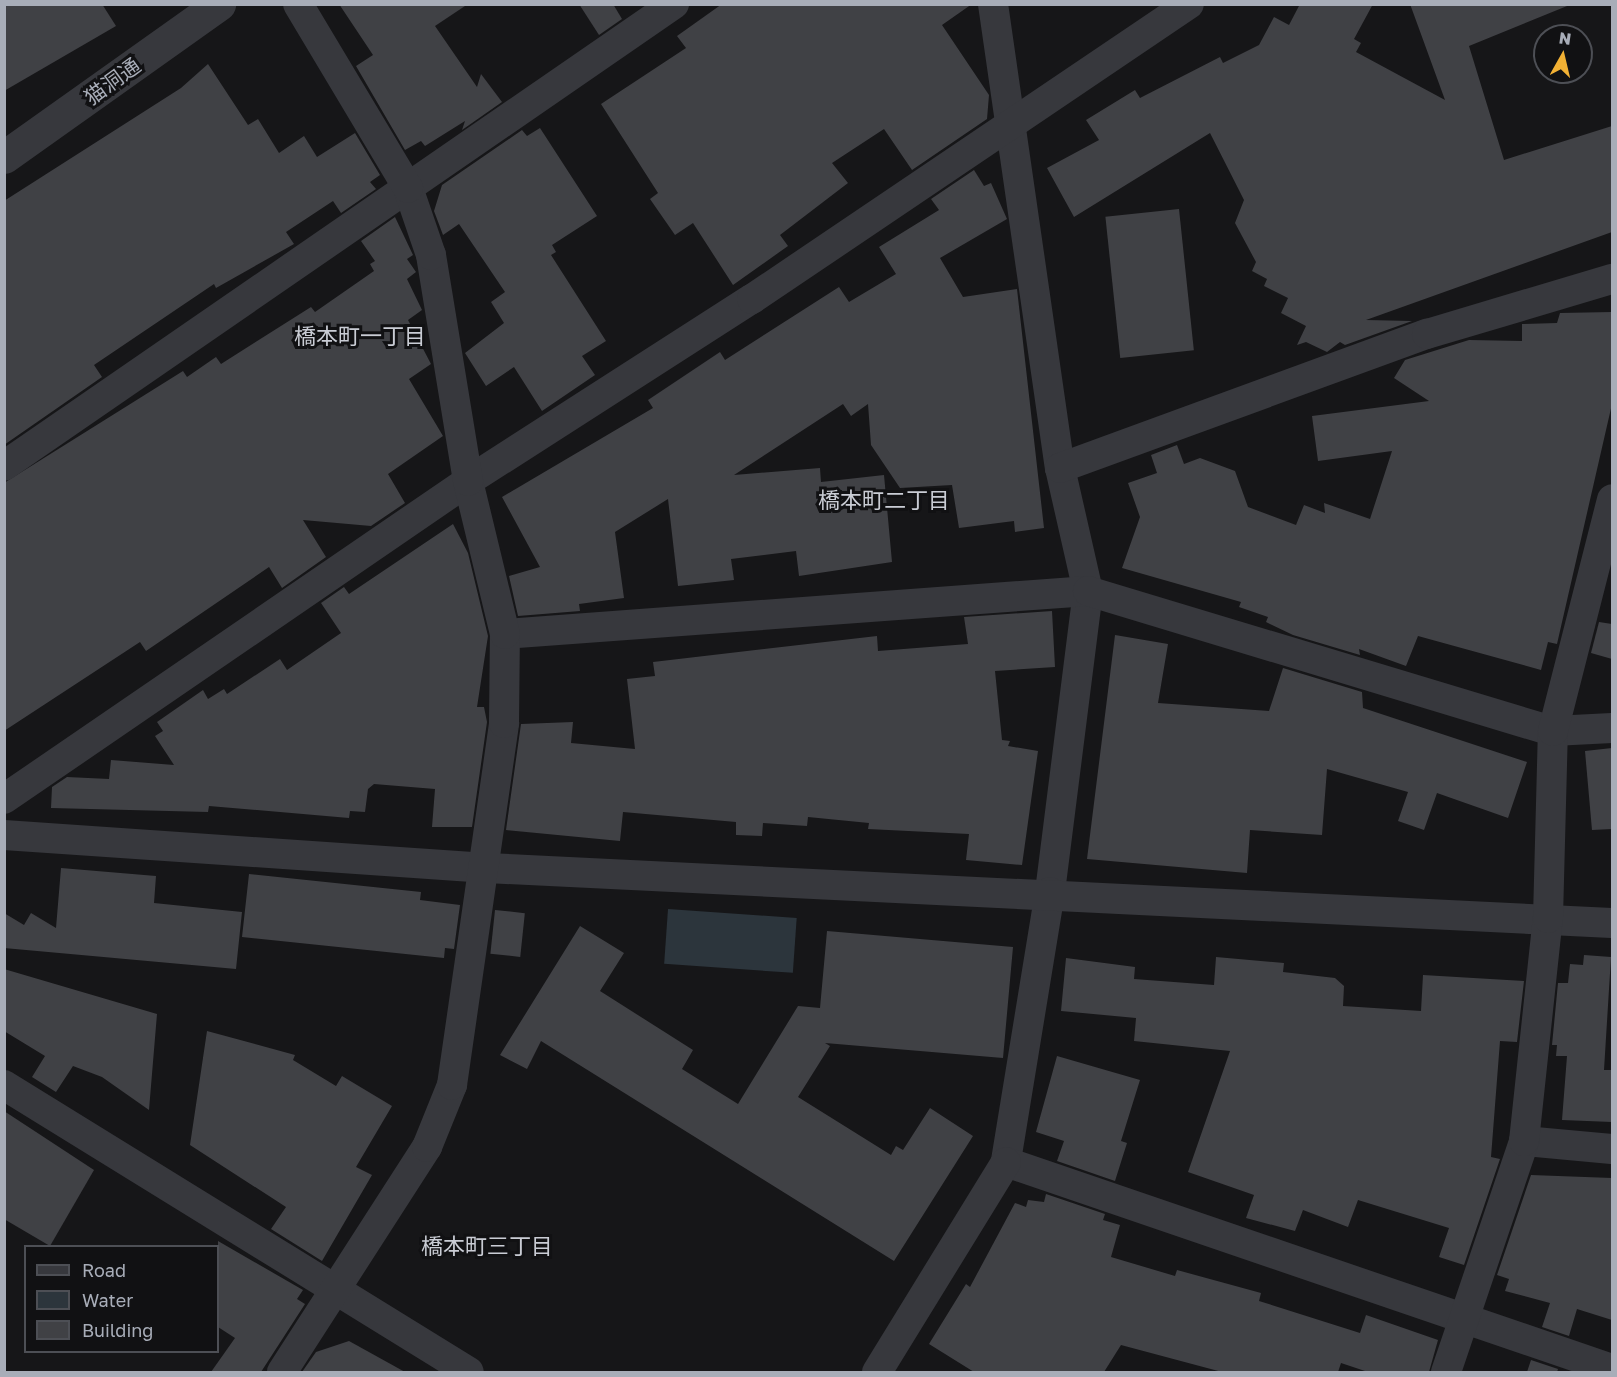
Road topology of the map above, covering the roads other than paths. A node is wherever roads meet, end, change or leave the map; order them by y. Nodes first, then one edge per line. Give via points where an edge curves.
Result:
1 (219, 4) edge
2 (298, 4) edge
3 (674, 4) edge
4 (993, 4) edge
5 (1190, 4) edge
6 (1012, 126) junction
7 (4, 158) edge
8 (408, 188) junction
9 (1612, 279) edge
10 (4, 466) edge
11 (1060, 468) junction
12 (468, 481) junction
13 (1612, 499) edge
14 (1088, 591) junction
15 (505, 634) junction
16 (1612, 728) edge
17 (1553, 731) junction
18 (4, 799) edge
19 (4, 835) edge
20 (487, 868) junction
21 (1050, 892) junction
22 (1548, 918) junction
23 (1612, 922) edge
24 (4, 1085) edge
25 (1524, 1141) junction
26 (1612, 1149) edge
27 (1006, 1162) junction
28 (335, 1291) junction
29 (1465, 1316) junction
30 (888, 1369) edge
31 (1612, 1369) edge
32 (282, 1372) edge
33 (468, 1372) edge
34 (1446, 1372) edge

1 - 7 street, 猫洞通
2 - 8 street
3 - 8 street
4 - 6 street
5 - 6 street
6 - 11 street
6 - 12 street
8 - 10 street
8 - 12 street via 431,255
9 - 11 street via 1427,334
11 - 14 street
12 - 15 street
12 - 18 street
13 - 17 street
14 - 15 street
14 - 17 street
14 - 21 street
15 - 20 street via 504,723
16 - 17 street
17 - 22 street
19 - 20 street
20 - 21 street
20 - 28 street via 452,1085 427,1147
21 - 22 street
21 - 27 street
22 - 23 street
22 - 25 street
24 - 28 street
25 - 26 street
25 - 29 street
27 - 29 street
27 - 30 street
28 - 32 street
28 - 33 street
29 - 31 street
29 - 34 street

